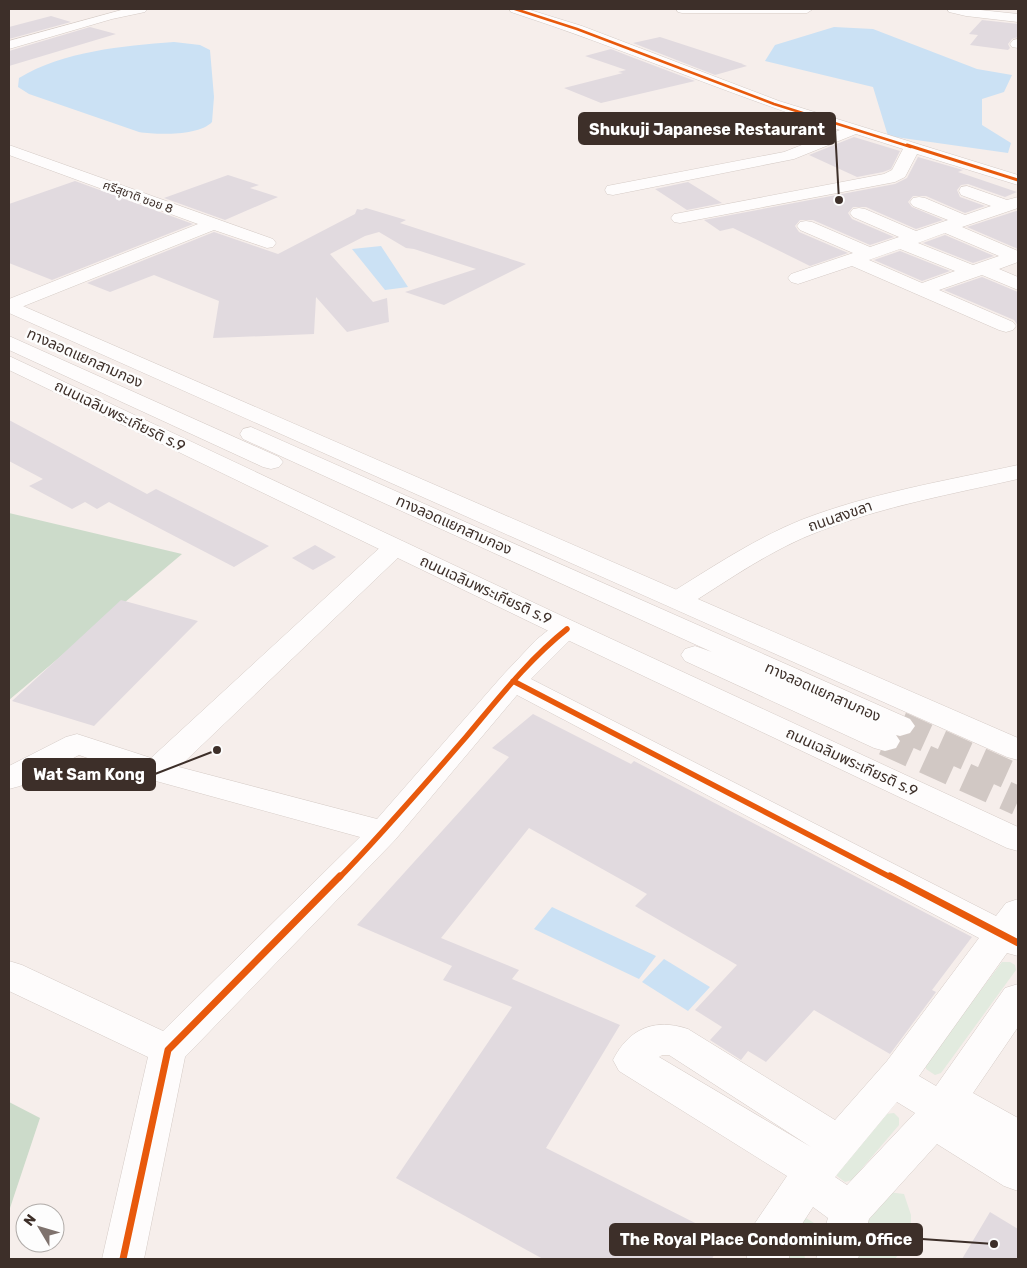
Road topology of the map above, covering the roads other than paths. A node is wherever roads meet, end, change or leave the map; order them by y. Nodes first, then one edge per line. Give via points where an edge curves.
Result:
1 (83, 9) edge
2 (141, 9) edge
3 (515, 9) edge
4 (682, 9) edge
5 (807, 9) edge
6 (953, 9) edge
7 (1014, 12) edge
8 (109, 16) junction
9 (16, 30) dead end
10 (38, 37) junction
11 (9, 45) edge
12 (853, 130) junction
13 (912, 148) junction
14 (9, 150) edge
15 (1018, 180) edge
16 (613, 190) dead end
17 (967, 191) dead end
18 (919, 202) dead end
19 (1012, 210) edge
20 (859, 213) dead end
21 (680, 218) dead end
22 (965, 221) junction
23 (214, 224) junction
24 (806, 226) dead end
25 (946, 228) junction
26 (909, 240) junction
27 (267, 243) dead end
28 (1017, 256) edge
29 (863, 257) junction
30 (979, 271) junction
31 (798, 278) dead end
32 (1018, 284) edge
33 (922, 289) junction
34 (9, 306) edge
35 (9, 324) edge
36 (1006, 326) dead end
37 (9, 342) edge
38 (9, 362) edge
39 (1018, 472) edge
40 (395, 547) junction
41 (678, 600) junction
42 (567, 629) junction
43 (512, 681) junction
44 (1018, 750) edge
45 (156, 770) junction
46 (9, 779) edge
47 (384, 832) junction
48 (1018, 840) edge
49 (1012, 930) edge
50 (9, 975) edge
51 (1018, 998) edge
52 (168, 1050) junction
53 (894, 1080) junction
54 (941, 1110) junction
55 (1018, 1138) edge
56 (839, 1144) junction
57 (1018, 1172) edge
58 (811, 1177) junction
59 (851, 1210) junction
60 (123, 1259) edge
61 (768, 1259) edge
62 (838, 1259) edge

1 - 8 street
2 - 8 street
3 - 12 street via 577,28 774,104
4 - 5 street
6 - 7 street
8 - 10 street
9 - 10 street
10 - 11 street
12 - 13 street
12 - 16 street via 788,156
13 - 15 street
13 - 21 street via 899,173 889,178
14 - 23 street, ศรีสุชาติ ซอย 8
17 - 19 street
18 - 22 street
19 - 22 street via 989,212
20 - 26 street
22 - 25 street
23 - 27 street, ศรีสุชาติ ซอย 8
23 - 34 street
24 - 29 street
25 - 26 street
25 - 28 street
26 - 29 street
26 - 30 street
28 - 30 street
29 - 31 street
29 - 33 street
30 - 32 street
30 - 33 street
33 - 36 street
34 - 41 street
35 - 37 street, ทางลอดแยกสามกอง via 892,734
38 - 40 street, ถนนเฉลิมพระเกียรติ ร.9
39 - 41 street, ถนนสงขลา via 871,505 808,526 744,558
40 - 42 street, ถนนเฉลิมพระเกียรติ ร.9
40 - 45 street
41 - 44 street
42 - 43 street
42 - 48 street, ถนนเฉลิมพระเกียรติ ร.9
43 - 47 street
43 - 49 street
45 - 46 street via 77,744
45 - 47 street
47 - 52 street
49 - 53 street
50 - 52 street
51 - 54 street
52 - 60 street
53 - 54 street
53 - 56 street
54 - 55 street
54 - 57 street
54 - 59 street
56 - 58 street
56 - 58 street via 674,1040 653,1040 632,1060
58 - 59 street
58 - 61 street via 768,1240
59 - 62 street

